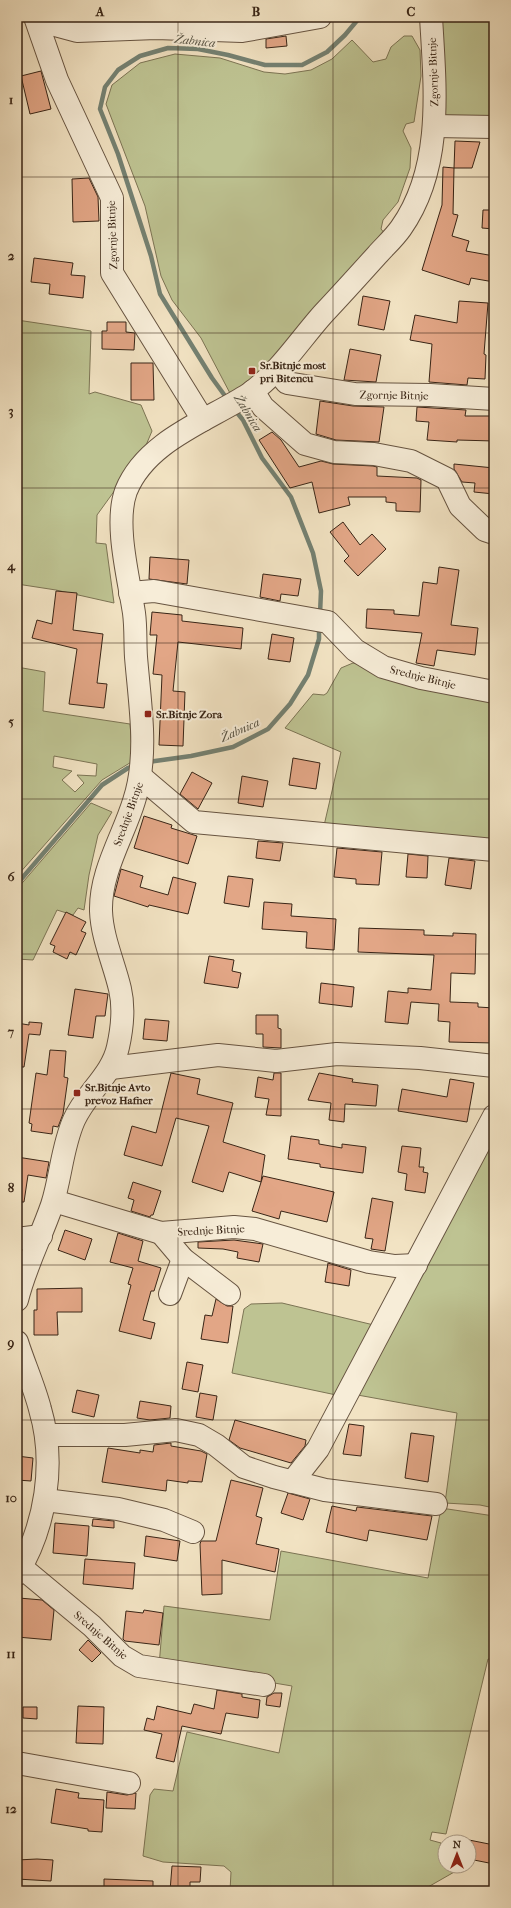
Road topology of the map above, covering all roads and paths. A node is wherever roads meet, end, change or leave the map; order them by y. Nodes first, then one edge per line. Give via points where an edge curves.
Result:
1 (35, 17) edge
2 (40, 17) edge
3 (320, 17) edge
4 (431, 17) edge
5 (434, 126) junction
6 (494, 127) edge
7 (276, 370) junction
8 (249, 394) junction
9 (494, 399) edge
10 (211, 416) junction
11 (494, 533) edge
12 (130, 592) junction
13 (494, 692) edge
14 (141, 777) junction
15 (494, 850) edge
16 (494, 1066) edge
17 (111, 1068) junction
18 (494, 1116) edge
19 (54, 1201) junction
20 (161, 1233) junction
21 (41, 1236) junction
22 (17, 1239) edge
23 (183, 1259) junction
24 (416, 1265) junction
25 (170, 1294) dead end
26 (229, 1294) dead end
27 (17, 1300) edge
28 (17, 1342) edge
29 (26, 1394) edge
30 (46, 1435) junction
31 (292, 1482) junction
32 (45, 1500) junction
33 (436, 1504) dead end
34 (193, 1532) dead end
35 (19, 1571) edge
36 (264, 1685) dead end
37 (17, 1763) edge
38 (129, 1783) dead end

1 - 10 street, Zgornje Bitnje via 57,80 112,198 112,273
2 - 3 street via 51,24 78,31 156,28 242,31
4 - 5 street, Zgornje Bitnje
5 - 6 street
5 - 7 street, Zgornje Bitnje via 425,180 400,230
7 - 8 street, Zgornje Bitnje
7 - 9 street, Zgornje Bitnje via 288,383 355,394
8 - 10 street, Zgornje Bitnje
8 - 11 street via 304,444 334,452 374,454 410,462 447,479 460,506 485,530
10 - 12 street via 158,450 133,476 127,489 123,503 122,526
12 - 13 street, Srednje Bitnje via 154,591 319,621 355,650 383,667 421,678
12 - 14 street via 142,748
14 - 15 street, Srednje Bitnje via 194,822
14 - 17 street, Srednje Bitnje via 102,893 103,932 121,994 118,1047
16 - 17 street via 420,1058 337,1054 276,1061 218,1055
17 - 19 street, Srednje Bitnje via 92,1089 74,1120
18 - 24 street
19 - 20 street, Srednje Bitnje
19 - 21 street, Srednje Bitnje
20 - 23 street
20 - 24 street, Srednje Bitnje via 234,1227 255,1229 369,1262 395,1266
21 - 22 street
21 - 27 street, Srednje Bitnje via 29,1261
23 - 25 street
23 - 26 street
24 - 31 street via 318,1449
28 - 29 street, Srednje Bitnje
29 - 30 street, Srednje Bitnje
30 - 31 street via 124,1435 176,1430 199,1435 244,1467
30 - 32 street, Srednje Bitnje
31 - 33 street via 325,1490
32 - 34 street via 118,1509 164,1520
32 - 35 street, Srednje Bitnje via 33,1543
35 - 36 street, Srednje Bitnje via 92,1626 122,1656 139,1666
37 - 38 street

